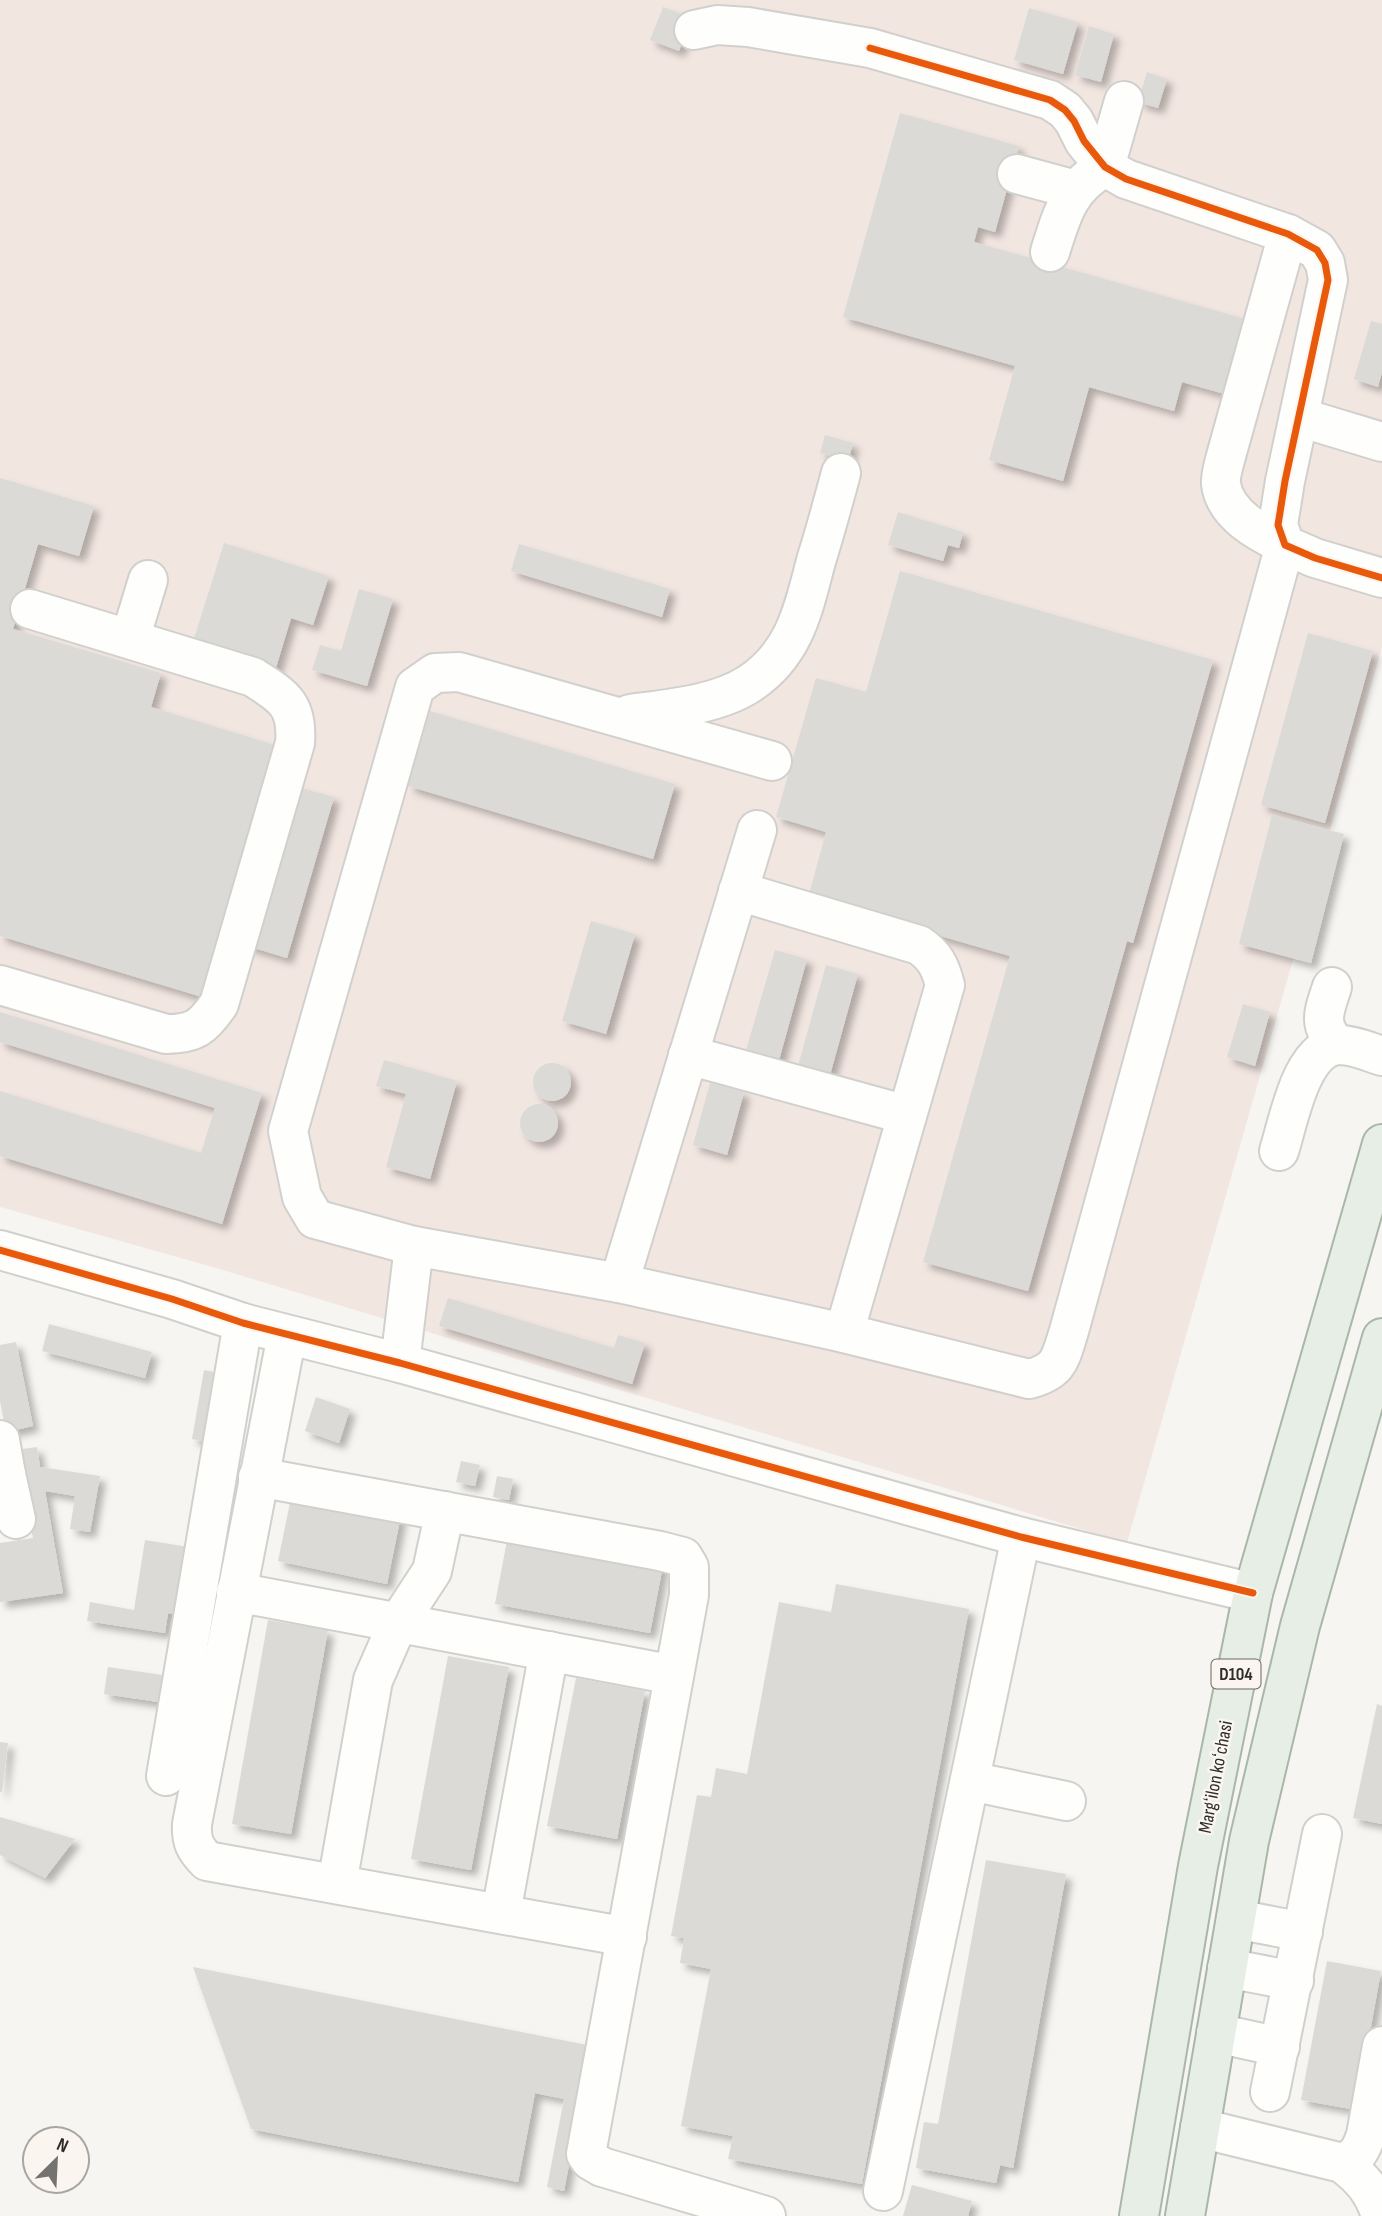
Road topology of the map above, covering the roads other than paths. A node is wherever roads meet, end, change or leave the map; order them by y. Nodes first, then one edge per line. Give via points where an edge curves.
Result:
1 (694, 30) dead end
2 (1124, 101) dead end
3 (1017, 174) dead end
4 (1091, 179) junction
5 (1288, 234) junction
6 (1051, 253) dead end
7 (1299, 418) junction
8 (1382, 442) edge
9 (841, 473) dead end
10 (1285, 545) junction
11 (1382, 578) edge
12 (148, 580) dead end
13 (30, 609) dead end
14 (130, 639) junction
15 (614, 716) junction
16 (772, 761) dead end
17 (757, 830) dead end
18 (738, 891) junction
19 (0, 985) edge
20 (1332, 987) dead end
21 (1337, 1045) junction
22 (688, 1055) junction
23 (1382, 1056) edge
24 (906, 1115) junction
25 (1382, 1144) edge
26 (1279, 1151) dead end
27 (414, 1246) junction
28 (0, 1250) edge
29 (619, 1283) junction
30 (243, 1323) junction
31 (844, 1333) junction
32 (287, 1335) junction
33 (1382, 1338) edge
34 (400, 1363) junction
35 (258, 1478) junction
36 (445, 1511) junction
37 (1021, 1537) junction
38 (236, 1592) junction
39 (1253, 1593) junction
40 (398, 1623) junction
41 (549, 1651) junction
42 (674, 1675) junction
43 (166, 1776) dead end
44 (970, 1781) junction
45 (1066, 1801) dead end
46 (1322, 1834) dead end
47 (337, 1884) junction
48 (501, 1913) junction
49 (1236, 1919) junction
50 (1304, 1932) junction
51 (627, 1937) junction
52 (1227, 1968) junction
53 (1294, 1981) junction
54 (1216, 2033) junction
55 (1382, 2046) edge
56 (1280, 2047) junction
57 (1270, 2092) dead end
58 (1200, 2128) junction
59 (1342, 2163) junction
60 (883, 2190) dead end
61 (766, 2216) edge
62 (1139, 2216) edge
63 (1185, 2216) edge
64 (1381, 2216) edge

1 - 4 street via 717,25 748,27 870,48 1050,100 1074,121 1084,141
2 - 4 street
3 - 4 street
4 - 5 street via 1126,178
4 - 6 street via 1063,210
5 - 7 street via 1317,250 1328,280
5 - 10 street via 1221,483 1227,502 1244,521
7 - 8 street
7 - 10 street via 1278,526
9 - 15 street via 799,624 769,668 747,685 717,697
10 - 11 street
10 - 31 street via 1060,1358 1048,1374 1029,1379
12 - 14 street
13 - 14 street
14 - 19 street via 253,677 280,694 296,724 295,743 219,1004 200,1028 166,1034
15 - 16 street
15 - 27 street via 459,672 435,673 415,687 288,1131 302,1197 315,1219
17 - 18 street
18 - 22 street
18 - 24 street via 919,945 933,955 945,985
20 - 21 street via 1324,1022 1326,1033
21 - 23 street
21 - 26 street via 1322,1049 1304,1073
22 - 24 street
22 - 29 street
24 - 31 street
25 - 39 main road, Margʻilon koʻchasi / D104
27 - 29 street
27 - 34 street
28 - 30 street
29 - 31 street
30 - 32 street
30 - 43 street
32 - 34 street
32 - 35 street
33 - 49 main road, D104 via 1300,1626 1249,1841
34 - 37 street
35 - 36 street
35 - 38 street
36 - 40 street via 432,1571
36 - 42 street via 683,1557 689,1567 689,1595
37 - 39 street
37 - 44 street
38 - 40 street
38 - 47 street via 191,1838 206,1860
39 - 62 main road, Margʻilon koʻchasi / D104 via 1198,1866
40 - 41 street
40 - 47 street via 373,1680
41 - 42 street
41 - 48 street
42 - 51 street
44 - 45 street
44 - 60 street
46 - 50 street
47 - 48 street
48 - 51 street
49 - 50 street
49 - 52 main road, D104
50 - 53 street
51 - 61 street via 586,2154 602,2167
52 - 53 street
52 - 54 main road, D104
53 - 56 street
54 - 56 street
54 - 58 main road, D104
55 - 59 street via 1366,2135 1353,2159
56 - 57 street
58 - 59 street
58 - 63 main road, D104
59 - 64 street via 1361,2177

